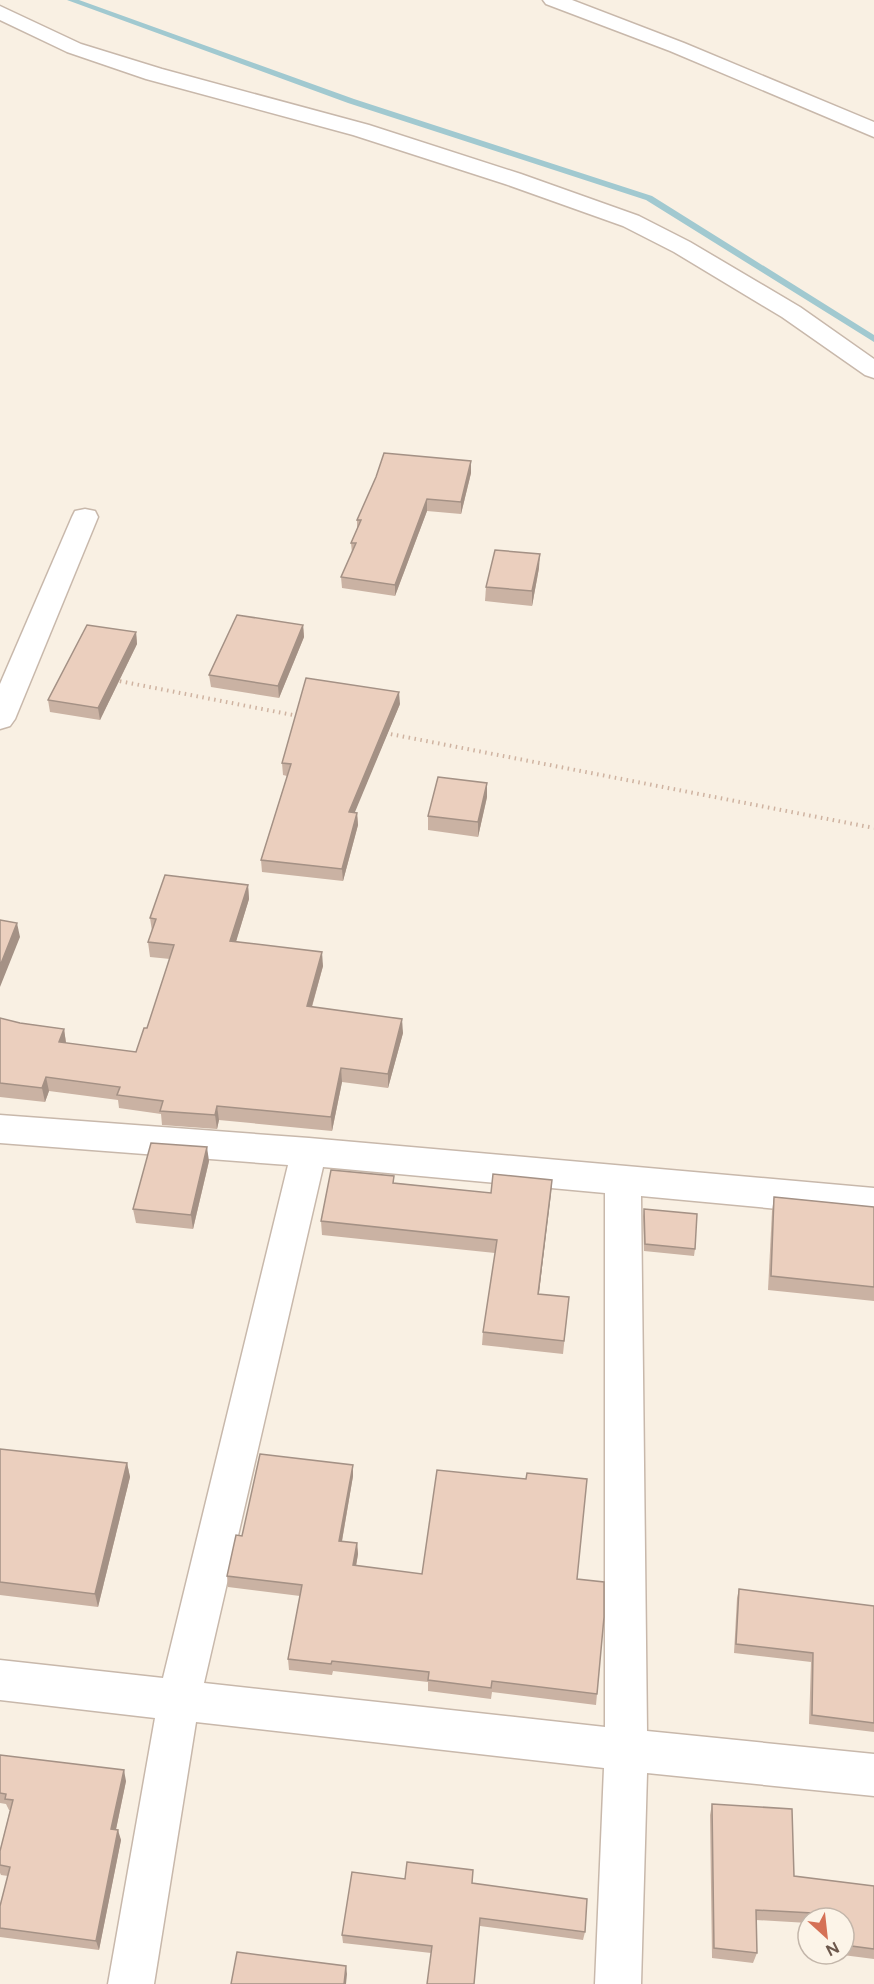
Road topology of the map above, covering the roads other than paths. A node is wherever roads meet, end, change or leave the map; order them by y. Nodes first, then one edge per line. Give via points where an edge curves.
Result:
1 (553, 0) edge
2 (0, 12) edge
3 (874, 130) edge
4 (874, 370) edge
5 (85, 517) dead end
6 (0, 719) edge
7 (0, 1129) edge
8 (309, 1152) junction
9 (623, 1181) junction
10 (874, 1203) edge
11 (0, 1680) edge
12 (179, 1700) junction
13 (626, 1750) junction
14 (874, 1774) edge
15 (131, 1984) edge
16 (618, 1984) edge

1 - 3 street
2 - 4 street via 74,48 154,74 361,130 631,221 790,312
5 - 6 street
7 - 8 street
8 - 9 street
8 - 12 street
9 - 10 street
9 - 13 street
11 - 12 street
12 - 13 street
12 - 15 street
13 - 14 street
13 - 16 street

